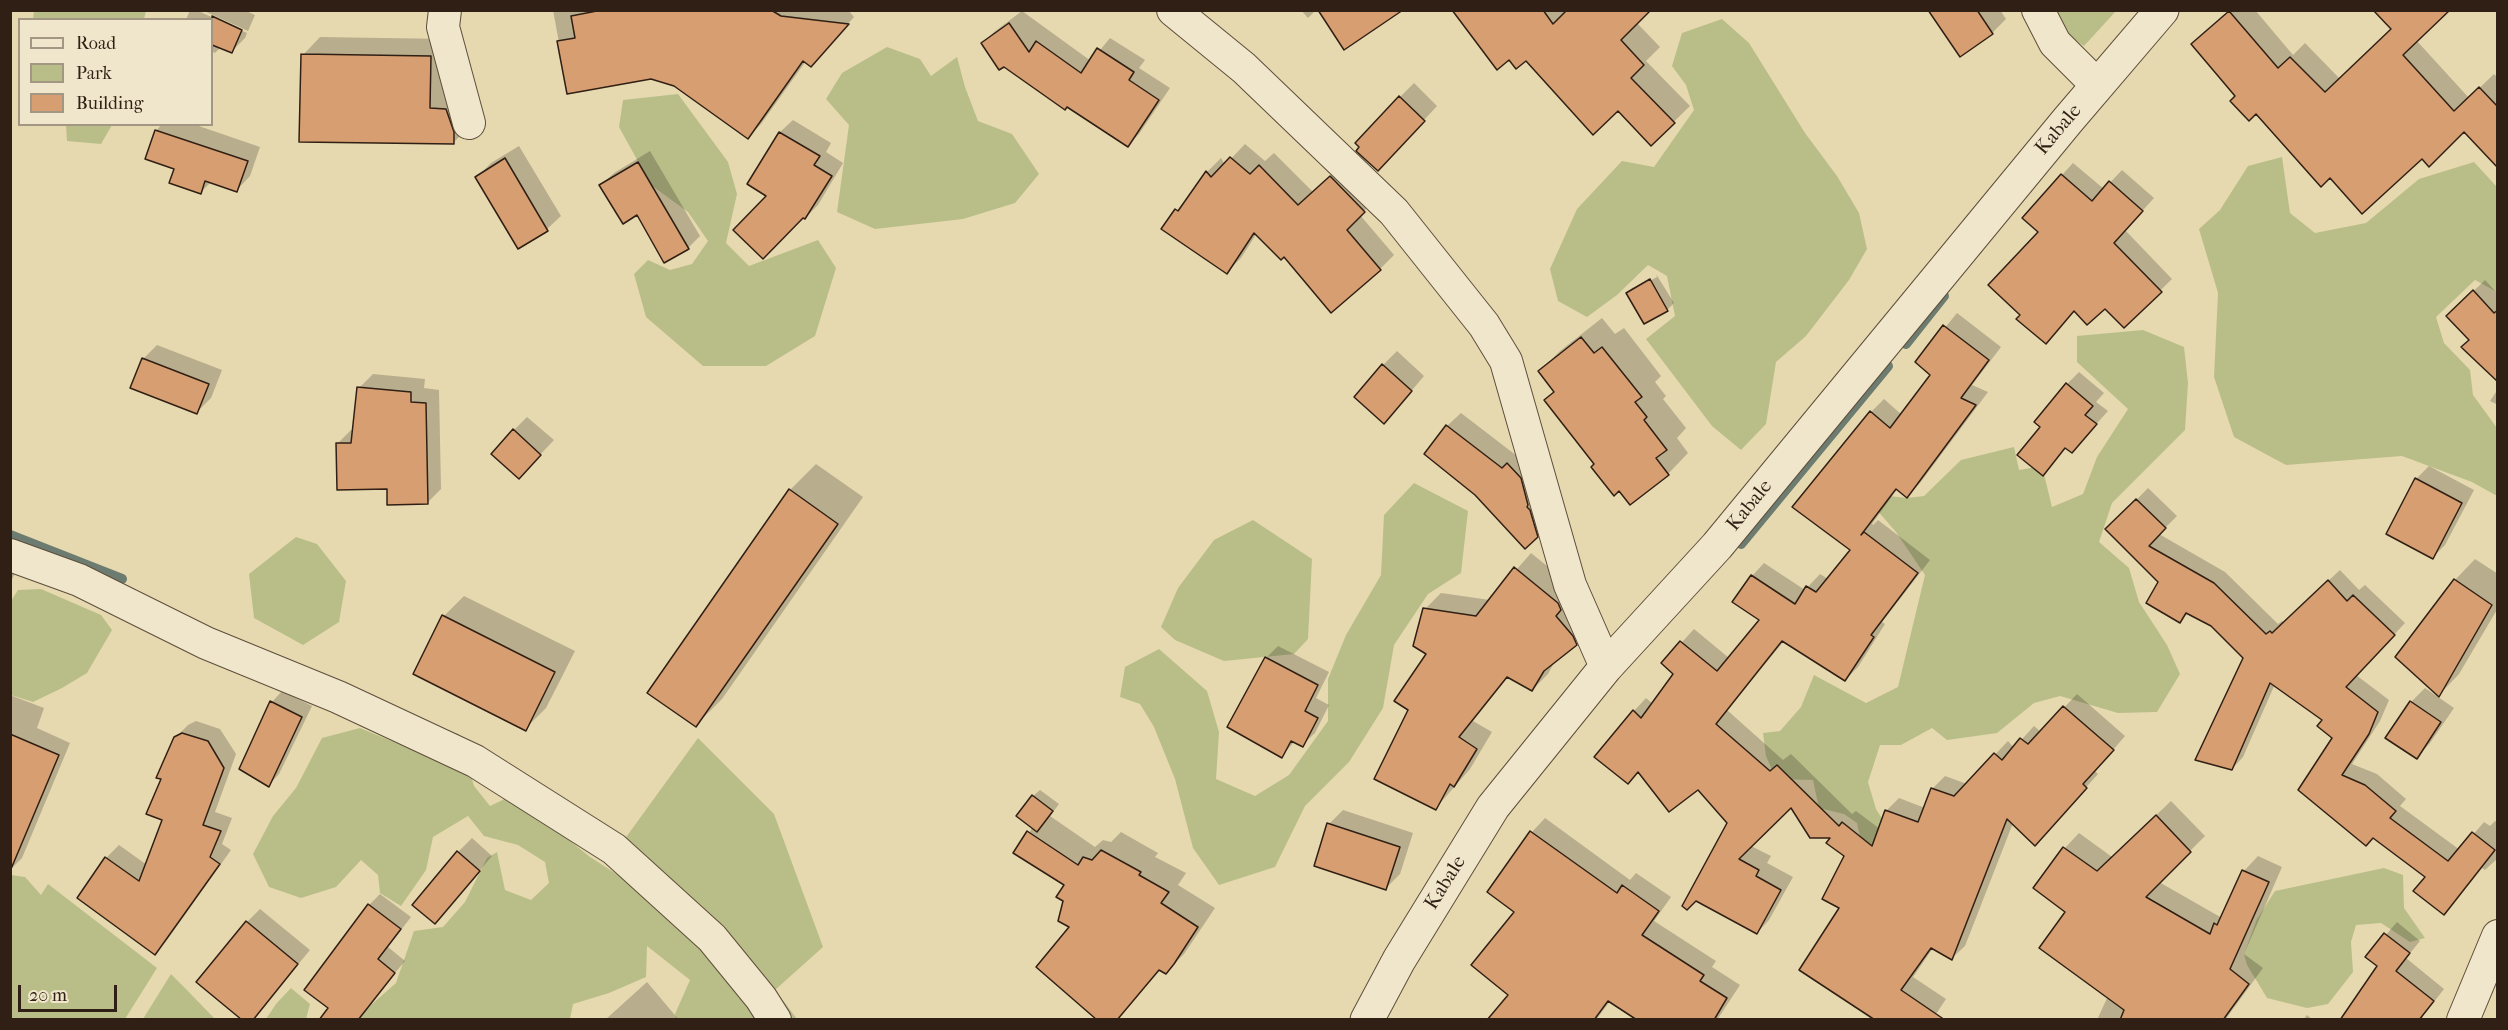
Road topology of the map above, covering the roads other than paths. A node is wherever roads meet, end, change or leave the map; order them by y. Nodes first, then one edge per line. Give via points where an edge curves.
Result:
1 (445, 10) edge
2 (1173, 10) edge
3 (2038, 10) edge
4 (2162, 10) edge
5 (2097, 85) junction
6 (470, 123) dead end
7 (10, 555) edge
8 (1605, 667) junction
9 (2498, 936) edge
10 (775, 1020) edge
11 (1367, 1020) edge
12 (2463, 1020) edge

1 - 6 street via 443,27
2 - 8 street via 1244,68 1394,212 1484,325 1506,362 1570,585
3 - 5 street via 2055,43
4 - 5 street, Kabale
5 - 8 street, Kabale via 1717,546
7 - 10 street via 79,580 206,643 338,697 475,762 615,849 712,938
8 - 11 street, Kabale via 1493,807 1399,960
9 - 12 street

